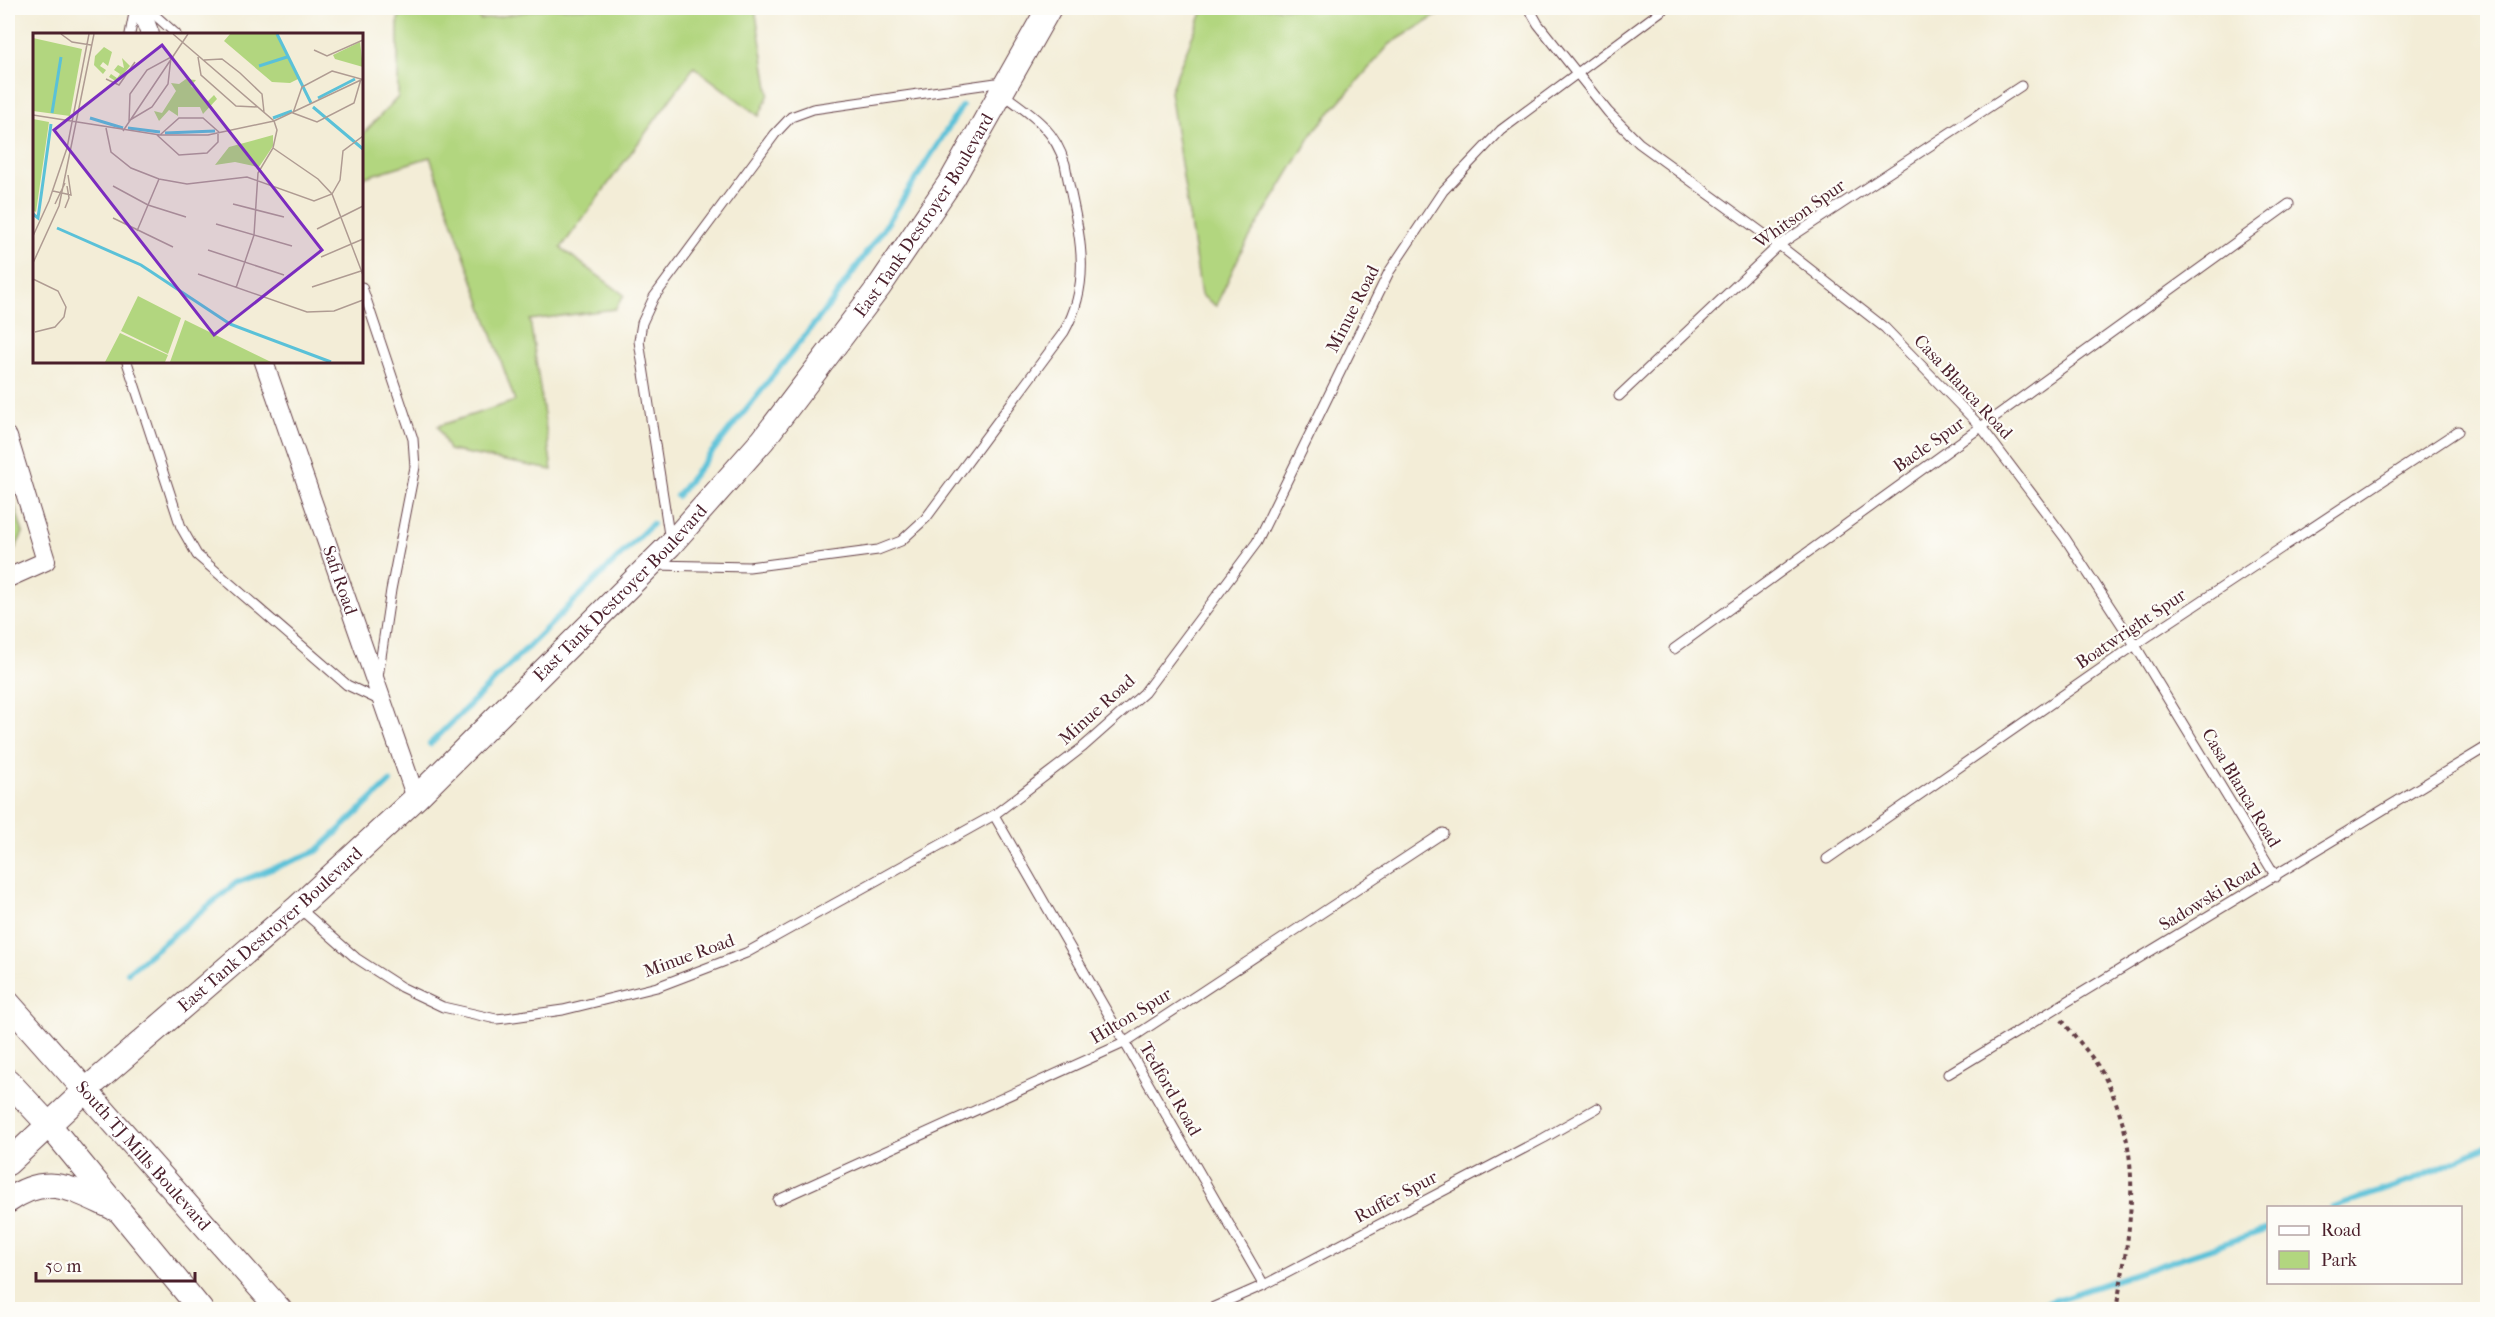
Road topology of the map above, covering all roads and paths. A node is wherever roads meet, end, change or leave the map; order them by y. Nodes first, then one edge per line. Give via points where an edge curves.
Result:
1 (135, 8) edge
2 (140, 8) edge
3 (147, 8) edge
4 (1049, 8) edge
5 (1528, 8) edge
6 (1665, 8) edge
7 (130, 33) edge
8 (150, 33) edge
9 (175, 33) edge
10 (1578, 71) junction
11 (2021, 86) dead end
12 (1006, 88) junction
13 (2289, 204) dead end
14 (1779, 244) junction
15 (363, 290) edge
16 (127, 363) edge
17 (264, 363) edge
18 (1618, 396) dead end
19 (1982, 428) junction
20 (2458, 431) dead end
21 (8, 437) edge
22 (670, 545) junction
23 (650, 565) junction
24 (8, 578) edge
25 (2135, 645) junction
26 (1674, 649) dead end
27 (377, 684) junction
28 (383, 703) junction
29 (2487, 746) edge
30 (416, 798) junction
31 (994, 815) junction
32 (1443, 833) dead end
33 (1827, 859) dead end
34 (2276, 877) junction
35 (298, 907) junction
36 (8, 1003) edge
37 (2054, 1010) junction
38 (1125, 1043) junction
39 (1948, 1074) dead end
40 (8, 1081) edge
41 (87, 1089) junction
42 (1597, 1108) dead end
43 (49, 1125) junction
44 (8, 1163) edge
45 (778, 1200) dead end
46 (8, 1201) edge
47 (120, 1210) junction
48 (1264, 1285) junction
49 (201, 1310) edge
50 (280, 1310) edge
51 (1207, 1310) edge
52 (2116, 1310) edge

1 - 7 lane
2 - 8 street
3 - 9 lane
4 - 12 street, East Tank Destroyer Boulevard
5 - 10 lane, Casa Blanca Road
6 - 10 lane, Minue Road
10 - 14 lane, Casa Blanca Road via 1639,143
10 - 31 lane, Minue Road via 1501,130 1443,191 1389,272 1257,542 1144,693 1083,747
11 - 14 lane, Whitson Spur
12 - 22 street, East Tank Destroyer Boulevard via 953,178 879,287 763,440
12 - 22 lane via 813,109 791,117 654,297 642,323 639,342
12 - 23 lane via 1043,123 1060,149 1082,262 1082,289 1065,332 926,518 901,541 878,550 750,567
13 - 19 lane, Bacle Spur
14 - 18 lane, Whitson Spur
14 - 19 lane, Casa Blanca Road via 1885,328
15 - 27 lane via 413,439 415,467
16 - 28 lane via 181,527 197,555 347,684
17 - 27 street, Safi Road
19 - 25 lane, Casa Blanca Road via 2065,538
19 - 26 lane, Bacle Spur
20 - 25 lane, Boatwright Spur
21 - 24 street via 46,561
22 - 23 street, East Tank Destroyer Boulevard
23 - 30 street, East Tank Destroyer Boulevard
25 - 33 lane, Boatwright Spur
25 - 34 lane, Casa Blanca Road
27 - 28 street, Safi Road
28 - 30 street, Safi Road
29 - 34 lane, Sadowski Road
30 - 35 street, East Tank Destroyer Boulevard
31 - 35 lane, Minue Road via 746,953 657,987 563,1010 496,1019 443,1006 401,987 356,958
31 - 38 lane, Tedford Road
32 - 38 lane, Hilton Spur
34 - 37 lane, Sadowski Road
35 - 41 street, East Tank Destroyer Boulevard
36 - 41 street, South TJ Mills Boulevard
37 - 39 lane, Sadowski Road
37 - 52 path via 2108,1082 2127,1133 2133,1213
38 - 45 lane, Hilton Spur
38 - 48 lane, Tedford Road
40 - 43 street
41 - 43 street, East Tank Destroyer Boulevard
41 - 50 street, South TJ Mills Boulevard
42 - 48 lane, Ruffer Spur
43 - 44 street, East Tank Destroyer Boulevard
43 - 47 street
46 - 47 street via 27,1188 61,1185
47 - 49 street
48 - 51 lane, Ruffer Spur

